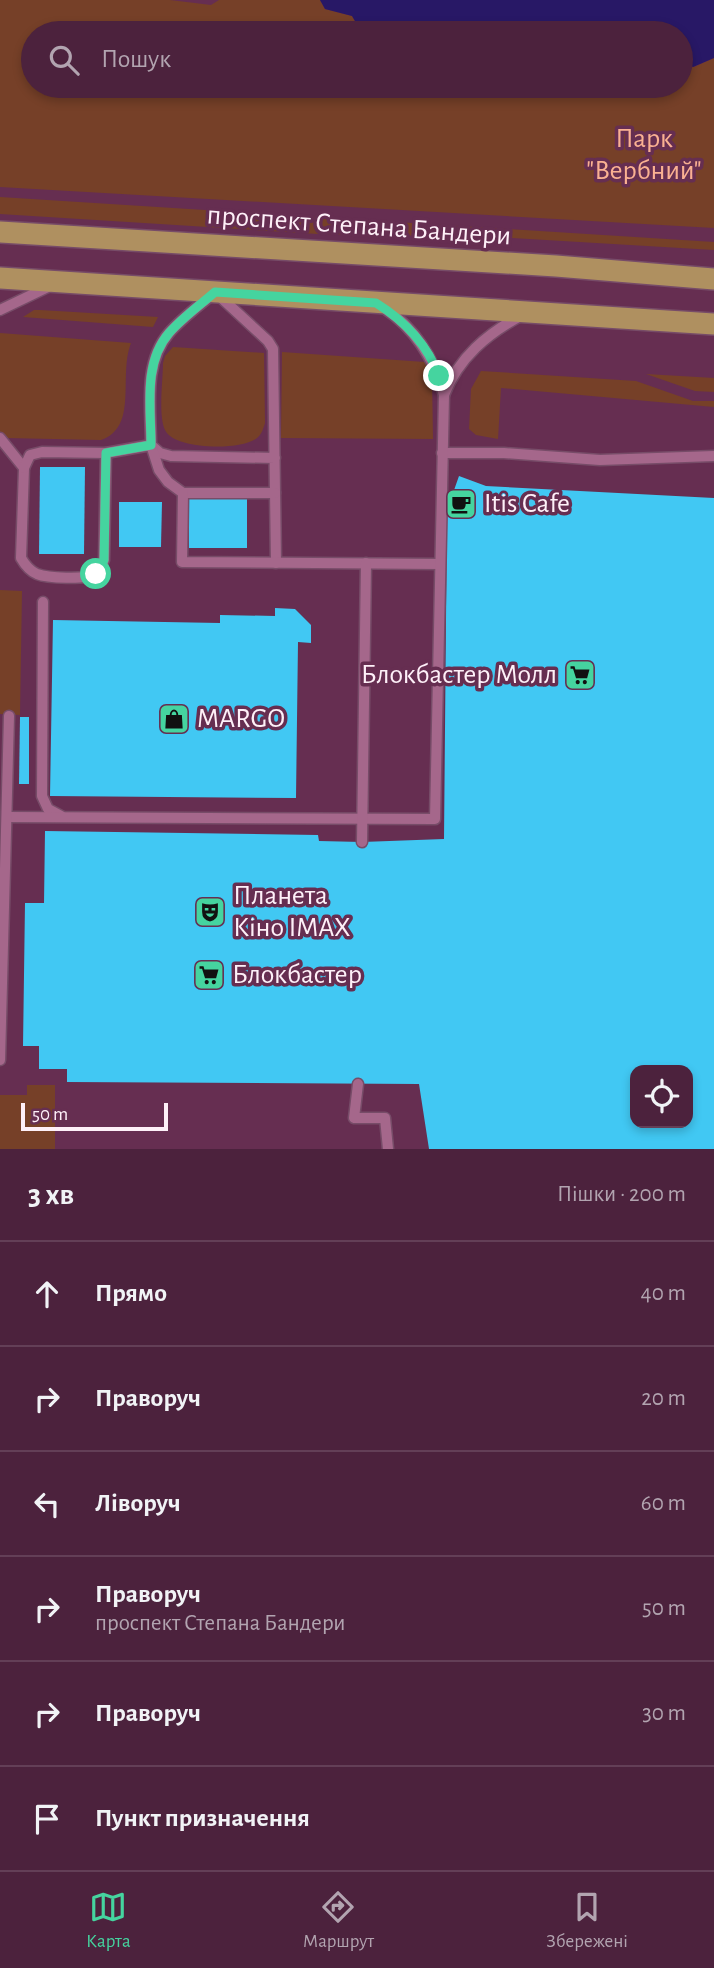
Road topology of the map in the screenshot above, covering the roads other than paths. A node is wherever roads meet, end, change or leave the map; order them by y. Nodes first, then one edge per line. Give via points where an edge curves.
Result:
1 (0, 232) edge
2 (0, 278) edge
3 (714, 279) edge
4 (59, 282) junction
5 (215, 292) junction
6 (376, 303) junction
7 (0, 310) edge
8 (527, 313) junction
9 (714, 324) edge
10 (443, 395) junction
11 (0, 438) edge
12 (151, 445) junction
13 (106, 453) junction
14 (442, 453) junction
15 (714, 456) edge
16 (275, 457) junction
17 (24, 468) junction
18 (184, 493) junction
19 (275, 493) junction
20 (276, 563) junction
21 (366, 563) junction
22 (439, 564) junction
23 (43, 602) dead end
24 (9, 716) dead end
25 (6, 817) junction
26 (66, 817) junction
27 (363, 818) junction
28 (362, 842) dead end
29 (0, 1060) edge
30 (358, 1084) dead end
31 (388, 1149) edge

1 - 3 main road, проспект Степана Бандери
2 - 4 main road
4 - 5 main road
4 - 7 lane
5 - 6 main road
5 - 12 lane via 168,334 155,357 150,373
5 - 16 lane via 274,349
6 - 8 main road
6 - 10 lane via 394,314 428,351
8 - 9 main road
8 - 10 lane via 475,347 454,372
10 - 14 lane
11 - 17 lane
12 - 13 lane
12 - 16 lane via 171,456
12 - 18 lane via 159,470
13 - 17 lane via 42,452 30,455
13 - 17 lane via 104,560 89,577 46,577 24,565
14 - 15 lane via 600,460
14 - 22 lane
16 - 19 lane
18 - 19 lane
18 - 20 lane via 182,562
19 - 20 lane
20 - 21 lane
21 - 22 lane
21 - 27 lane
22 - 27 lane via 435,819
23 - 26 lane via 42,796 48,809
24 - 25 lane
25 - 26 lane
25 - 29 lane
26 - 27 lane
27 - 28 lane
30 - 31 lane via 354,1118 385,1118

